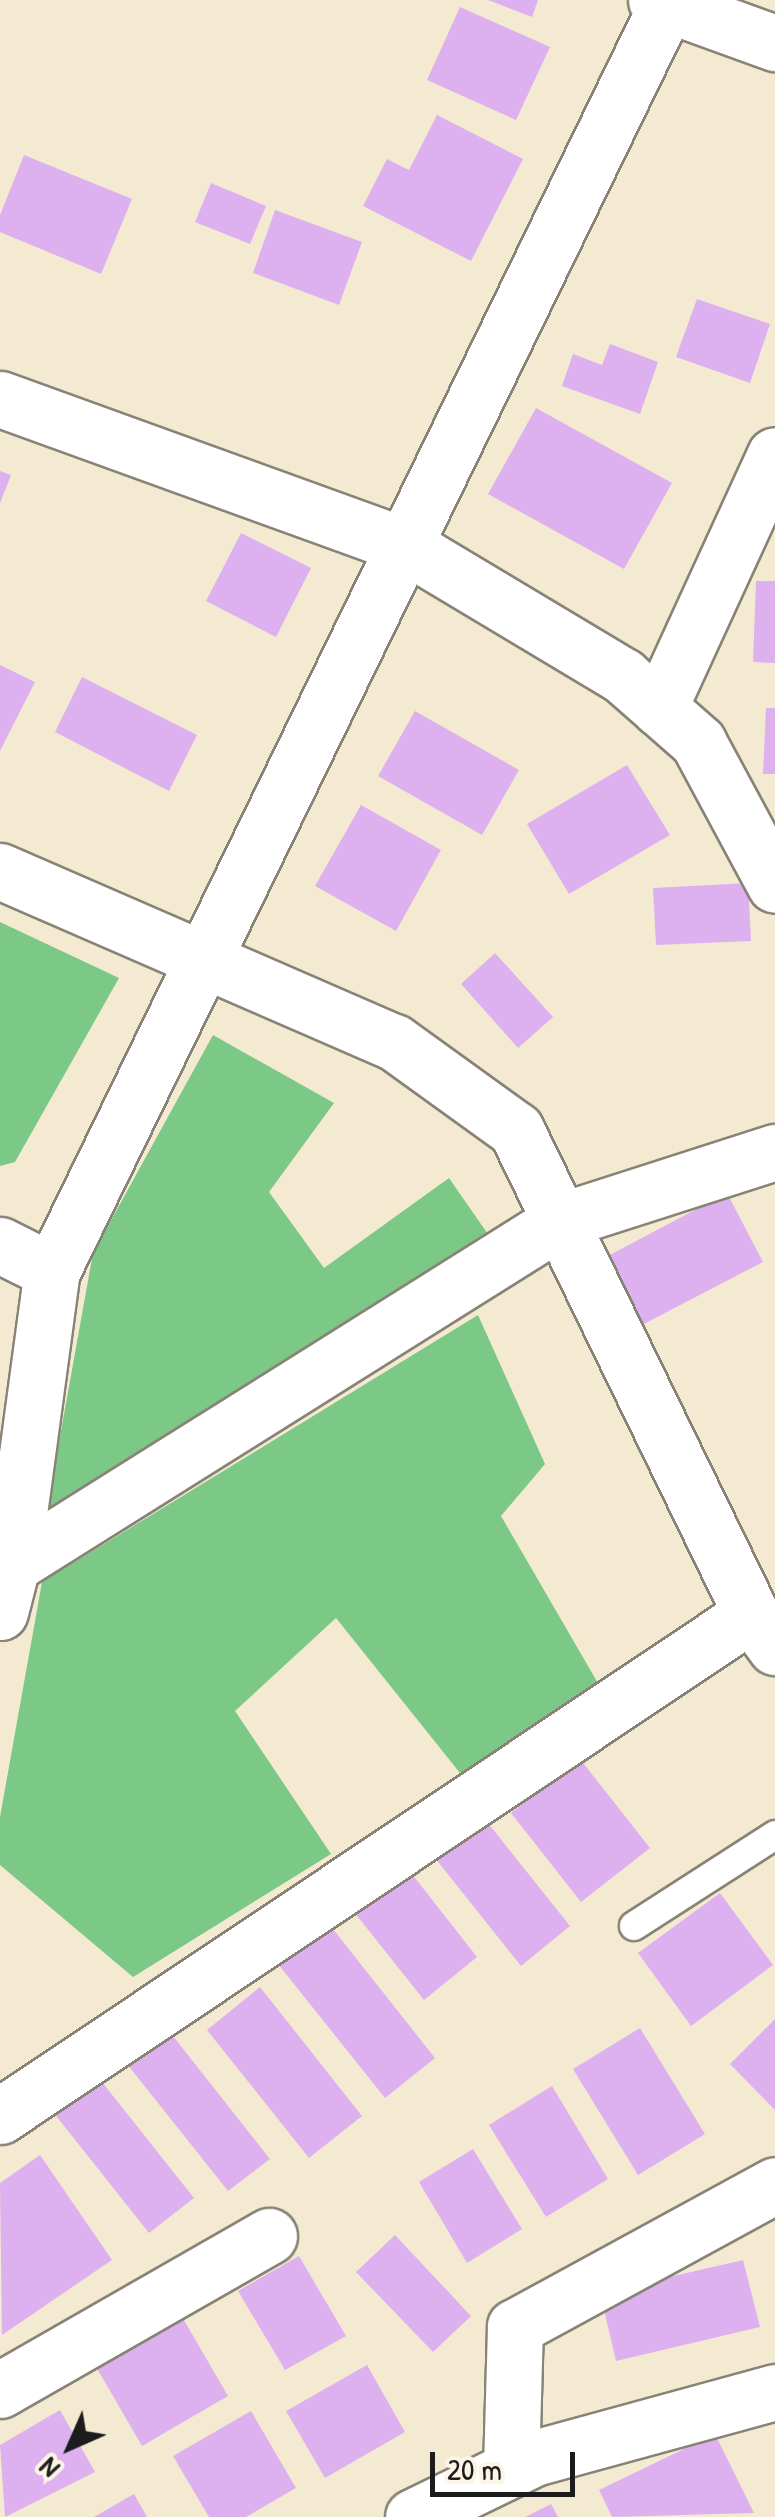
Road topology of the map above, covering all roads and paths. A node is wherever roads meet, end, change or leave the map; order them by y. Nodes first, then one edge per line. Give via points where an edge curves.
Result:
1 (664, 2) edge
2 (775, 44) edge
3 (0, 399) edge
4 (775, 455) edge
5 (406, 546) junction
6 (659, 708) junction
7 (0, 871) edge
8 (775, 884) edge
9 (202, 964) junction
10 (775, 1152) edge
11 (560, 1221) junction
12 (0, 1245) edge
13 (52, 1271) junction
14 (4, 1580) edge
15 (763, 1630) edge
16 (775, 1836) edge
17 (634, 1926) dead end
18 (0, 2116) edge
19 (775, 2185) edge
20 (269, 2236) dead end
21 (0, 2390) edge
22 (775, 2392) edge
23 (511, 2469) junction
24 (413, 2517) edge

1 - 2 street
1 - 5 street
3 - 5 street
4 - 6 street
5 - 6 street via 623,676
5 - 9 street
6 - 8 street via 698,742
7 - 9 street
9 - 11 street via 394,1042 516,1130
9 - 13 street
10 - 11 street
11 - 14 street
11 - 15 street
12 - 13 street
13 - 14 street
15 - 18 street
16 - 17 lane
19 - 23 street via 515,2327
20 - 21 street
22 - 23 street
23 - 24 street

